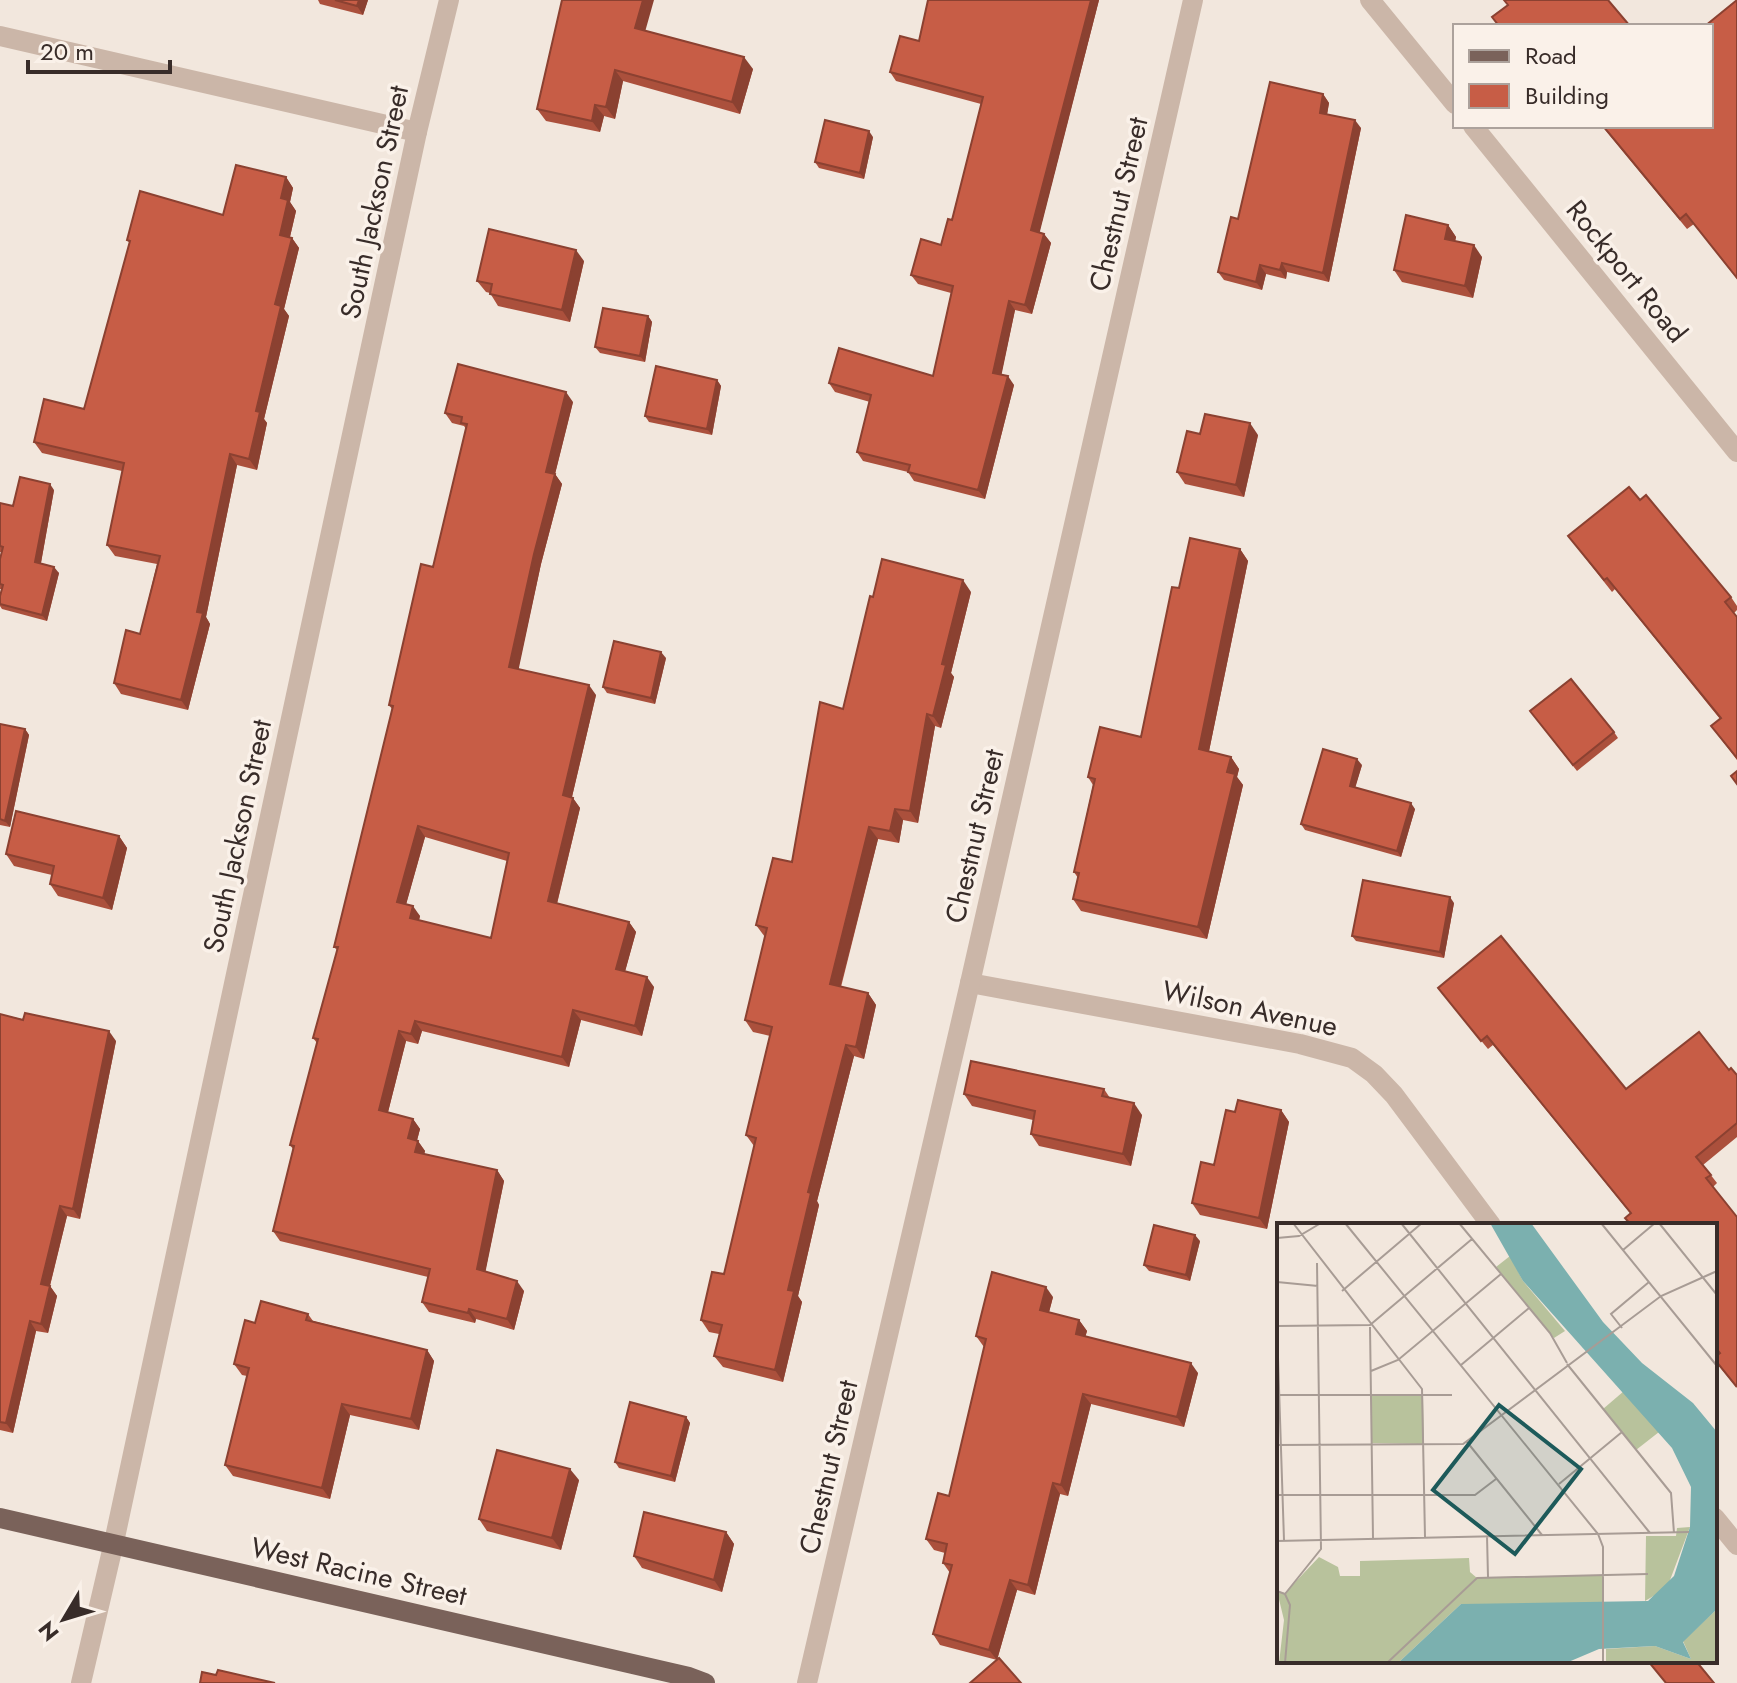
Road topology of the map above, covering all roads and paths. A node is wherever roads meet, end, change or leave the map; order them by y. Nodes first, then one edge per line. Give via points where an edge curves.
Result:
1 (449, 0) edge
2 (1193, 0) edge
3 (1370, 0) edge
4 (0, 36) edge
5 (1453, 102) edge
6 (1475, 128) edge
7 (417, 132) junction
8 (1737, 452) edge
9 (970, 983) junction
10 (1490, 1223) edge
11 (0, 1518) edge
12 (1717, 1520) edge
13 (114, 1542) junction
14 (1737, 1545) edge
15 (81, 1683) edge
16 (705, 1683) edge
17 (807, 1683) edge

1 - 7 street, South Jackson Street
2 - 9 street, Chestnut Street
3 - 5 street
4 - 7 street
6 - 8 street, Rockport Road
7 - 13 street, South Jackson Street
9 - 10 street, Wilson Avenue via 1352,1058 1394,1095
9 - 17 street, Chestnut Street
11 - 13 main road, West Racine Street
12 - 14 street
13 - 15 street, South Jackson Street
13 - 16 main road, West Racine Street

